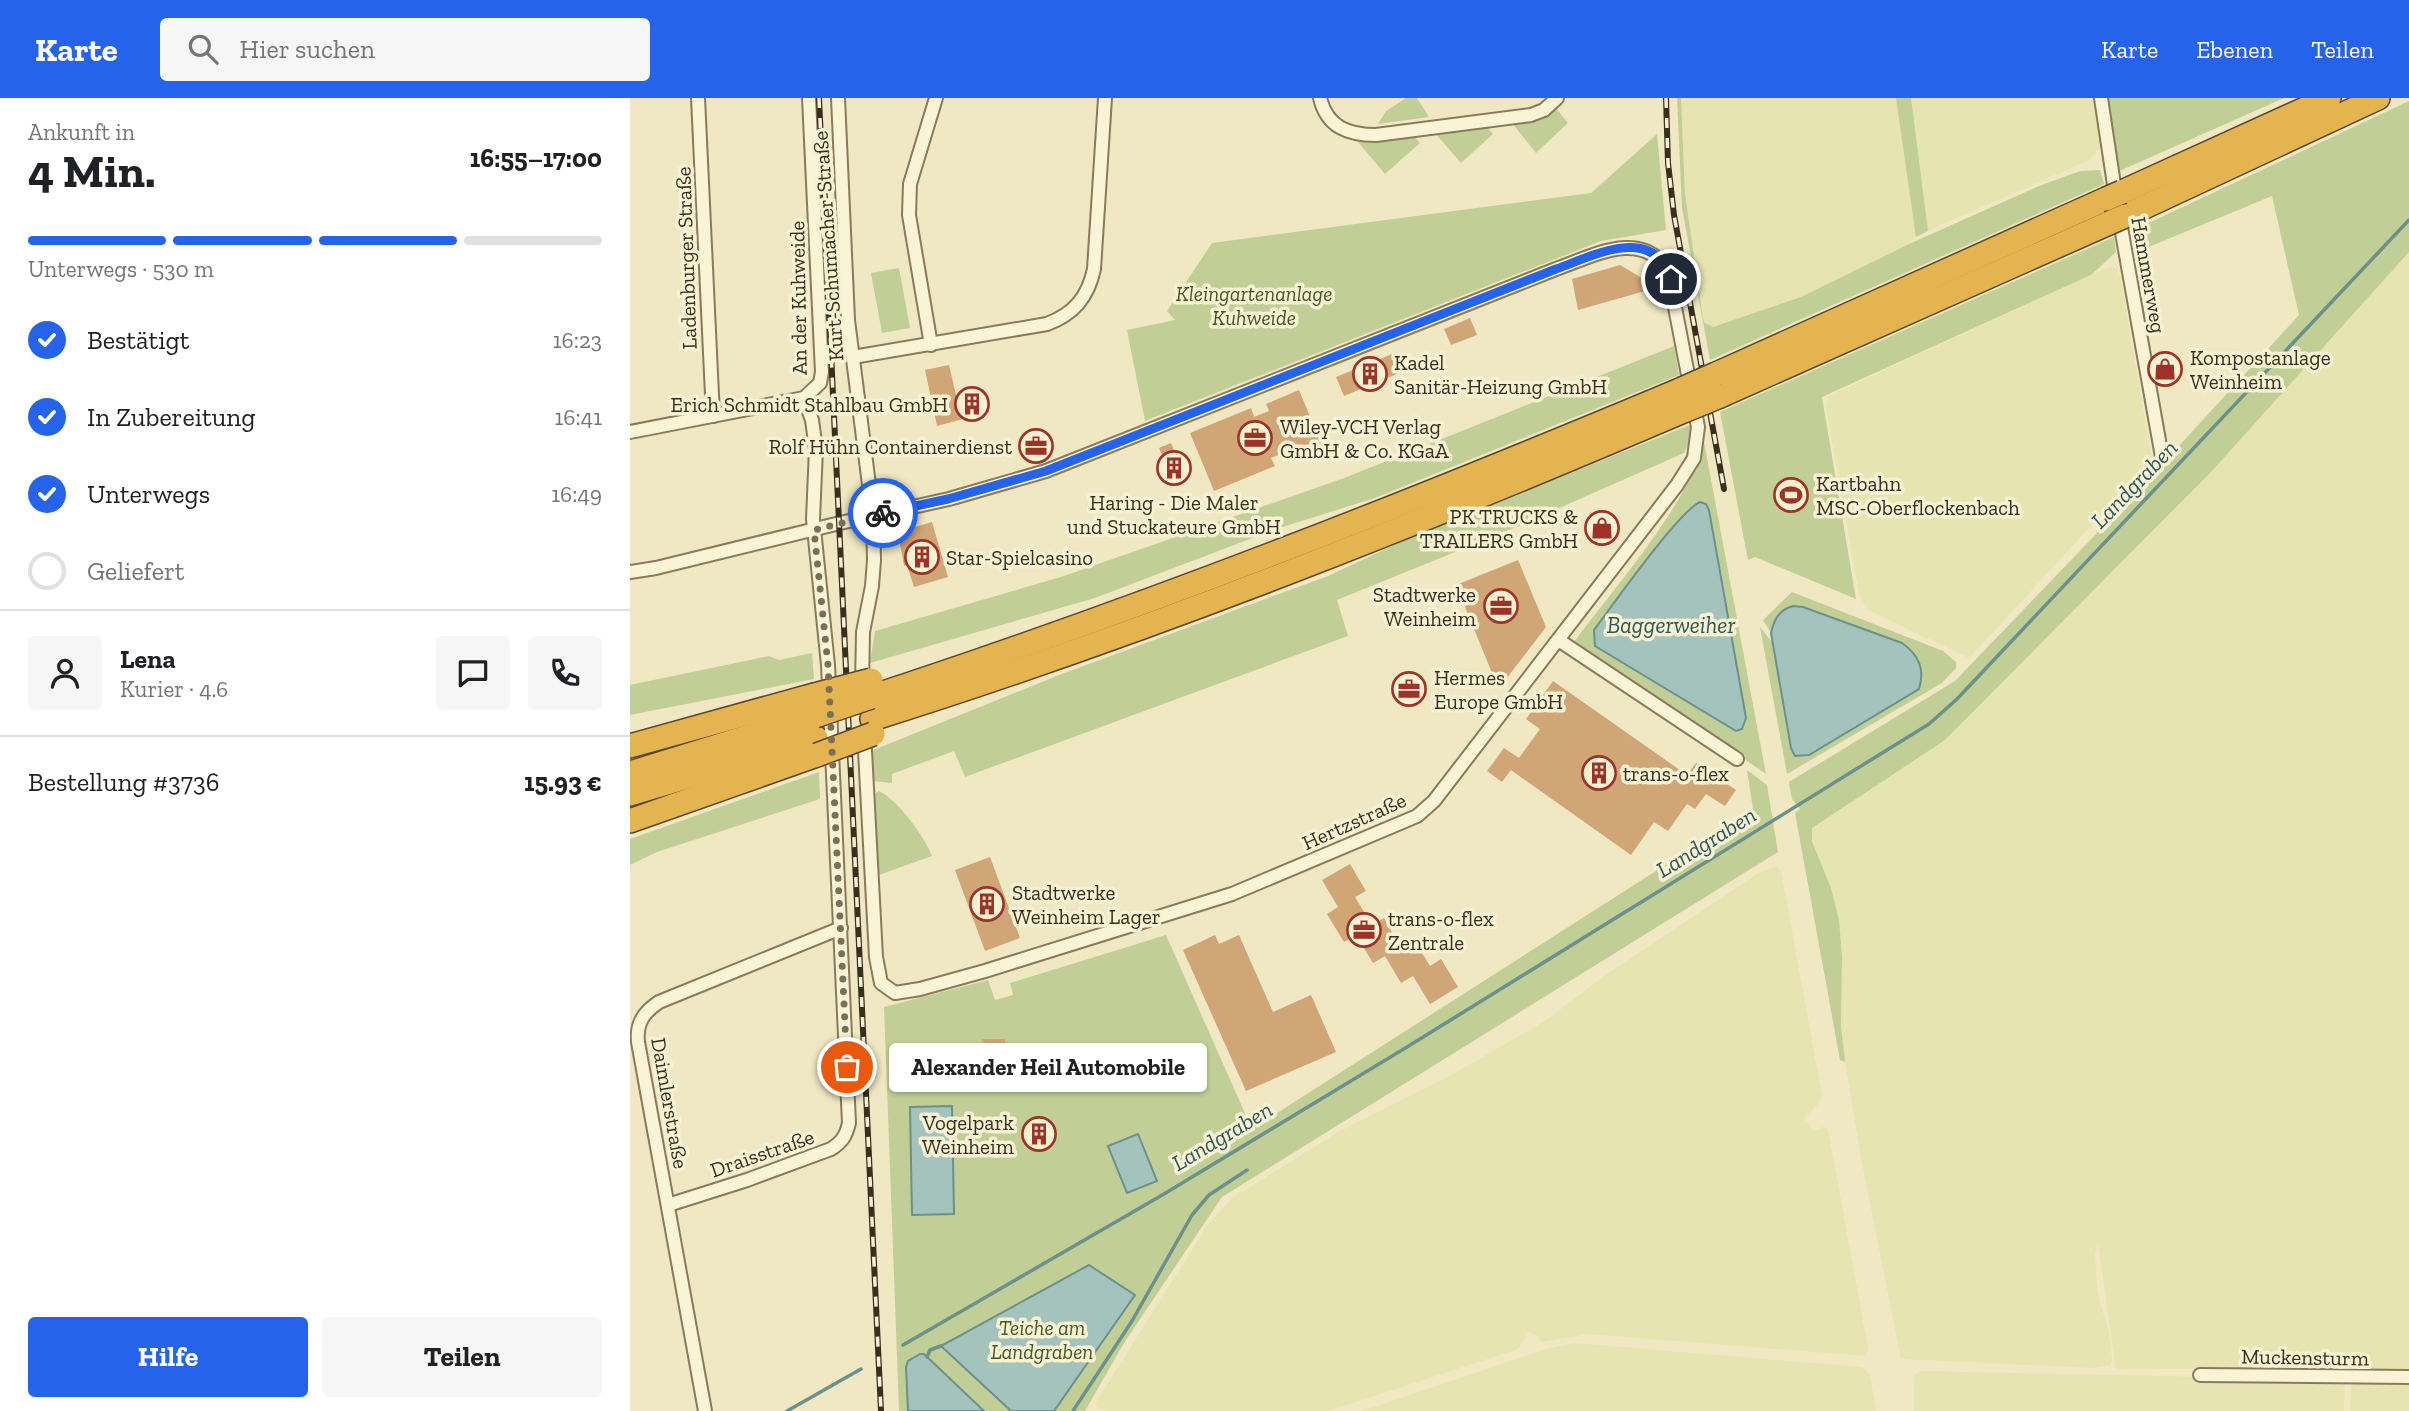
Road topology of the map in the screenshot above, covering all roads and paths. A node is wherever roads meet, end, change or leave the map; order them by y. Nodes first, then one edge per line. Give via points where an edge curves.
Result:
1 (698, 98) edge
2 (809, 98) edge
3 (838, 98) edge
4 (936, 98) edge
5 (1105, 98) edge
6 (1320, 98) edge
7 (1557, 98) edge
8 (2101, 98) edge
9 (2329, 98) edge
10 (2378, 98) edge
11 (931, 345) junction
12 (853, 357) junction
13 (1718, 385) junction
14 (804, 398) junction
15 (1689, 409) junction
16 (713, 416) junction
17 (630, 432) edge
18 (2162, 457) dead end
19 (873, 516) junction
20 (814, 530) junction
21 (630, 572) edge
22 (1560, 641) junction
23 (872, 708) junction
24 (734, 715) junction
25 (816, 726) junction
26 (630, 728) edge
27 (630, 746) edge
28 (1737, 759) dead end
29 (630, 773) edge
30 (630, 794) edge
31 (704, 797) junction
32 (630, 821) edge
33 (630, 832) edge
34 (841, 928) junction
35 (886, 988) joint
36 (668, 1205) junction
37 (2200, 1375) dead end
38 (2409, 1377) edge
39 (705, 1411) edge

1 - 16 street, Ladenburger Straße
2 - 14 street, An der Kuhweide via 822,372 820,383
3 - 12 street, Kurt-Schumacher-Straße
4 - 11 street via 910,184 910,231
5 - 11 street via 1094,269 1080,304 1047,324
6 - 7 street via 1338,127 1357,135 1376,135 1531,114
8 - 18 street, Hammerweg
9 - 13 highway
10 - 13 highway via 2117,220
11 - 12 street
12 - 19 street, Kurt-Schumacher-Straße
13 - 15 highway, bridge
14 - 16 street
14 - 20 street, An der Kuhweide via 816,449
15 - 19 street via 1668,271 1645,249 1619,247 1046,471
15 - 22 street, Hertzstraße via 1693,458
15 - 23 highway via 1337,529
15 - 23 highway via 1346,551 1067,656 980,685
16 - 17 street
19 - 20 street
19 - 35 street, Kurt-Schumacher-Straße via 872,586 861,660 876,957
20 - 21 street
20 - 34 street, Draisstraße via 828,665
22 - 28 street
22 - 35 street, Hertzstraße via 1434,802 1407,821 1232,894 920,989 895,993
23 - 25 highway
23 - 25 highway, bridge
24 - 25 highway
24 - 26 highway
24 - 27 highway
25 - 29 highway
25 - 30 highway
25 - 31 highway
31 - 32 highway
31 - 33 highway
34 - 36 street, Draisstraße via 847,1134 831,1149
34 - 36 street, Daimlerstraße via 659,1002 640,1020 638,1042
36 - 39 street, Daimlerstraße
37 - 38 street, Muckensturm

